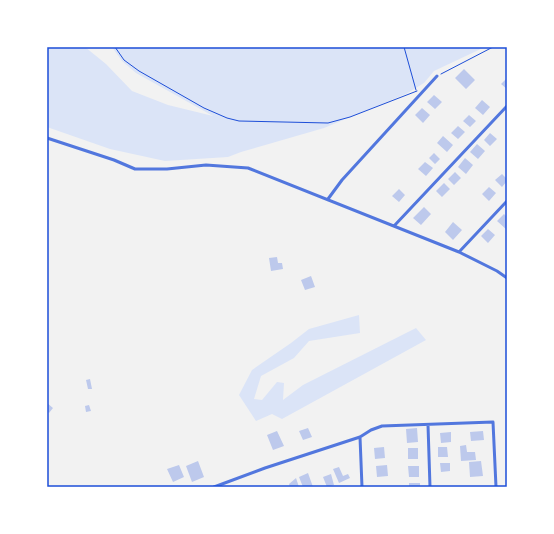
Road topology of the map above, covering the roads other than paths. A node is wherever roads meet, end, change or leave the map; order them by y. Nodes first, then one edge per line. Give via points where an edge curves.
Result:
1 (437, 76) road end
2 (507, 106) edge
3 (47, 138) edge
4 (328, 199) junction
5 (507, 201) edge
6 (394, 226) junction
7 (459, 252) junction
8 (507, 278) edge
9 (428, 425) junction
10 (360, 437) junction
11 (214, 487) edge
12 (362, 487) edge
13 (430, 487) edge
14 (496, 487) edge

1 - 4 street via 342,180
2 - 6 street
3 - 4 street via 135,169 206,165 248,168
4 - 6 street
5 - 7 street
6 - 7 street
7 - 8 street
9 - 10 street via 382,426
9 - 13 street
9 - 14 street via 493,422
10 - 11 street
10 - 12 street

